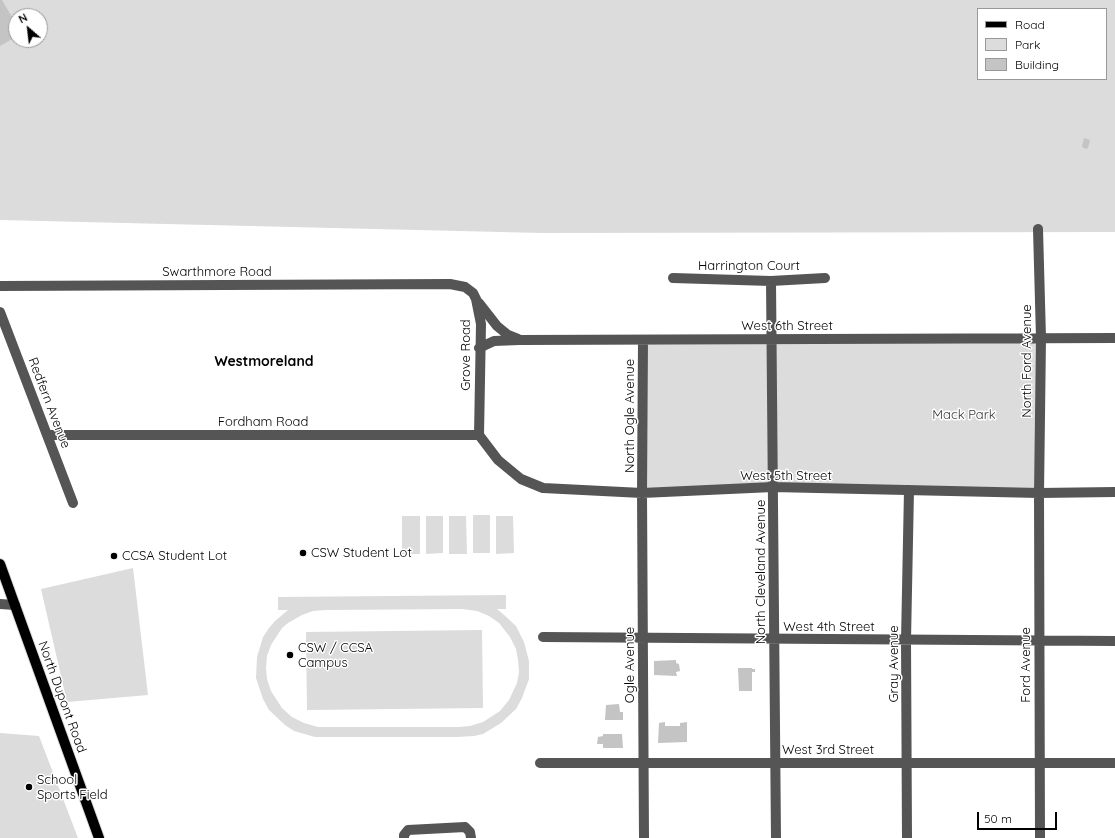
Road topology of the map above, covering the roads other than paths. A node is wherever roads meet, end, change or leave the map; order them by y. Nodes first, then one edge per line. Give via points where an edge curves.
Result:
1 (1038, 229) dead end
2 (673, 278) dead end
3 (825, 278) dead end
4 (771, 281) junction
5 (0, 286) edge
6 (476, 299) junction
7 (0, 312) edge
8 (1041, 338) junction
9 (1115, 338) edge
10 (772, 339) junction
11 (519, 340) junction
12 (643, 340) junction
13 (479, 348) junction
14 (47, 435) junction
15 (479, 435) junction
16 (773, 487) junction
17 (909, 490) junction
18 (642, 492) junction
19 (1115, 492) edge
20 (1039, 493) junction
21 (73, 503) dead end
22 (0, 564) edge
23 (0, 604) edge
24 (15, 605) junction
25 (543, 637) dead end
26 (643, 638) junction
27 (774, 640) junction
28 (906, 640) junction
29 (1039, 641) junction
30 (1115, 641) edge
31 (540, 763) dead end
32 (643, 763) junction
33 (775, 763) junction
34 (908, 763) junction
35 (1040, 763) junction
36 (1115, 763) edge
37 (100, 838) edge
38 (404, 838) edge
39 (471, 838) edge
40 (644, 838) edge
41 (776, 838) edge
42 (907, 838) edge
43 (1040, 838) edge

1 - 8 street, North Ford Avenue
2 - 4 street, Harrington Court
3 - 4 street, Harrington Court
4 - 10 street, North Cleveland Avenue
5 - 6 street, Swarthmore Road via 450,284 465,286
6 - 11 street via 497,326
6 - 13 street, Grove Road via 480,324
7 - 14 street, Redfern Avenue
8 - 9 street, West 6th Street
8 - 10 street, West 6th Street
8 - 20 street, North Ford Avenue
10 - 12 street, West 6th Street
10 - 16 street, North Cleveland Avenue
11 - 12 street, West 6th Street
11 - 13 street, West 6th Street via 494,341
12 - 18 street, North Ogle Avenue
13 - 15 street, Grove Road
14 - 15 street, Fordham Road
14 - 21 street, Redfern Avenue
15 - 18 street, West 5th Street via 498,460 521,479 543,488
16 - 17 street, West 5th Street
16 - 18 street, West 5th Street
16 - 27 street, North Cleveland Avenue
17 - 20 street, West 5th Street
17 - 28 street, Gray Avenue
18 - 26 street, Ogle Avenue
19 - 20 street, West 5th Street
20 - 29 street, Ford Avenue
22 - 24 main road, North Dupont Road
23 - 24 street
24 - 37 main road, North Dupont Road
25 - 26 street, West 4th Street
26 - 27 street, West 4th Street
26 - 32 street, Ogle Avenue
27 - 28 street, West 4th Street
27 - 33 street, North Cleveland Avenue
28 - 29 street, West 4th Street
28 - 34 street, Gray Avenue
29 - 30 street, West 4th Street
29 - 35 street, Ford Avenue
31 - 32 street, West 3rd Street
32 - 33 street, West 3rd Street
32 - 40 street, Ogle Avenue
33 - 34 street, West 3rd Street
33 - 41 street, North Cleveland Avenue
34 - 35 street, West 3rd Street
34 - 42 street, Gray Avenue
35 - 36 street, West 3rd Street
35 - 43 street, Ford Avenue
38 - 39 street via 408,830 465,827

